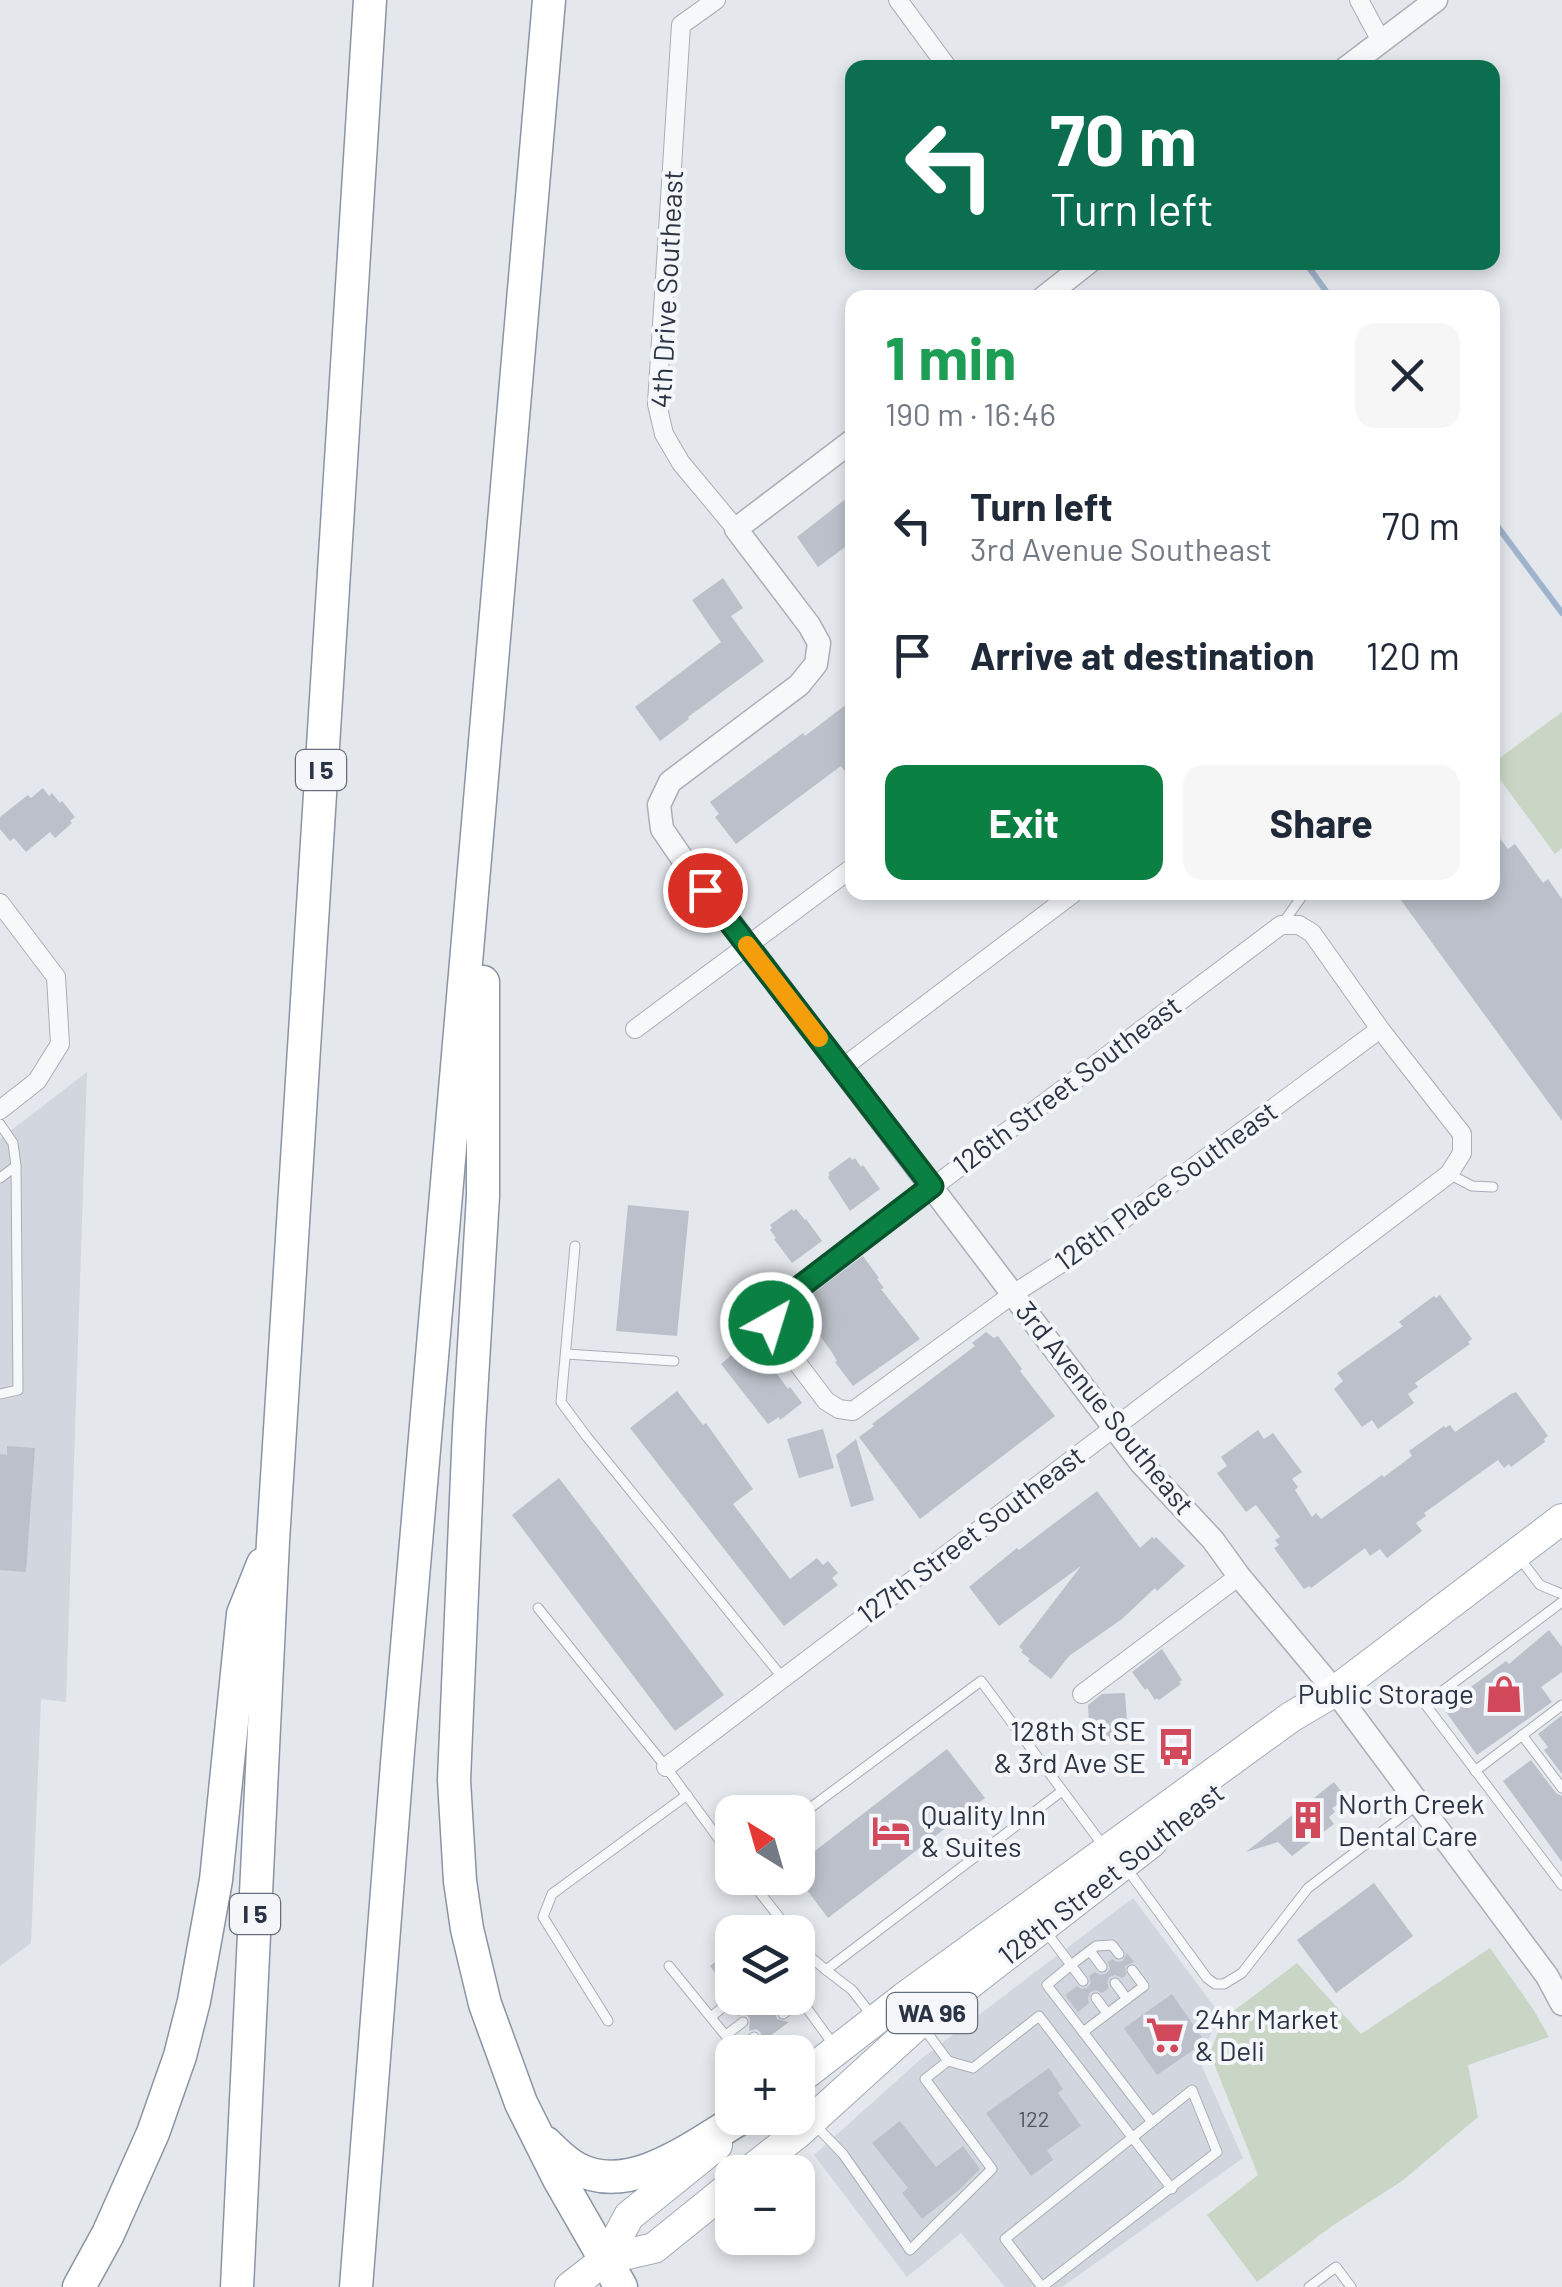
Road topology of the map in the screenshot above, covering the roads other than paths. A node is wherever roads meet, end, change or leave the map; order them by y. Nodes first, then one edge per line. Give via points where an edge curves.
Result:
1 (370, 0) edge
2 (549, 0) edge
3 (716, 0) edge
4 (898, 0) edge
5 (1359, 0) edge
6 (1436, 0) edge
7 (1381, 41) junction
8 (942, 60) edge
9 (1356, 60) edge
10 (1080, 270) edge
11 (1053, 290) edge
12 (845, 446) edge
13 (736, 528) junction
14 (484, 758) junction
15 (659, 805) joint
16 (845, 873) edge
17 (1064, 900) edge
18 (1299, 900) edge
19 (0, 902) edge
20 (1281, 925) junction
21 (748, 946) junction
22 (636, 1029) dead end
23 (1380, 1029) junction
24 (842, 1068) junction
25 (0, 1110) edge
26 (0, 1124) edge
27 (16, 1166) junction
28 (1448, 1174) junction
29 (0, 1178) edge
30 (932, 1186) junction
31 (1493, 1187) dead end
32 (575, 1246) dead end
33 (1013, 1294) junction
34 (566, 1354) junction
35 (674, 1361) dead end
36 (0, 1394) edge
37 (852, 1411) joint
38 (1114, 1428) junction
39 (1560, 1524) edge
40 (272, 1541) junction
41 (1516, 1553) junction
42 (1239, 1576) junction
43 (1562, 1594) edge
44 (1562, 1602) edge
45 (538, 1608) dead end
46 (782, 1678) junction
47 (1335, 1691) junction
48 (1082, 1694) dead end
49 (1562, 1705) edge
50 (1522, 1735) junction
51 (666, 1767) junction
52 (1474, 1771) junction
53 (1562, 1788) edge
54 (1062, 1791) junction
55 (687, 1796) junction
56 (815, 1803) edge
57 (1419, 1804) junction
58 (715, 1834) edge
59 (1115, 1857) junction
60 (1562, 1885) edge
61 (762, 1895) edge
62 (777, 1915) edge
63 (1035, 1918) junction
64 (1090, 1951) junction
65 (1119, 1954) dead end
66 (815, 1961) edge
67 (669, 1966) dead end
68 (1071, 1966) junction
69 (1102, 1967) dead end
70 (826, 1970) junction
71 (1132, 1970) dead end
72 (1554, 1971) edge
73 (1083, 1981) dead end
74 (1115, 1983) dead end
75 (1096, 1998) dead end
76 (1127, 1998) junction
77 (1562, 2004) edge
78 (715, 2014) edge
79 (1107, 2014) junction
80 (811, 2015) edge
81 (711, 2017) junction
82 (875, 2020) junction
83 (608, 2021) dead end
84 (743, 2022) dead end
85 (920, 2023) junction
86 (1082, 2032) junction
87 (725, 2035) edge
88 (727, 2035) edge
89 (837, 2050) junction
90 (948, 2062) junction
91 (815, 2067) edge
92 (815, 2117) edge
93 (1152, 2122) junction
94 (815, 2125) edge
95 (534, 2132) junction
96 (715, 2133) edge
97 (730, 2135) edge
98 (794, 2135) edge
99 (1133, 2137) junction
100 (769, 2155) edge
101 (1172, 2189) junction
102 (715, 2199) edge
103 (614, 2273) edge
104 (80, 2287) edge
105 (237, 2287) edge
106 (356, 2287) edge
107 (570, 2287) edge
108 (1309, 2287) edge
109 (1351, 2287) edge

1 - 40 highway, I 5
2 - 14 highway
3 - 13 street, 4th Drive Southeast via 681,25 656,404 680,462
4 - 8 street
5 - 7 street
6 - 7 street
7 - 9 street
10 - 11 street
12 - 13 street
13 - 15 street, 4th Drive Southeast via 809,624 818,643 816,664 799,685 670,782
14 - 95 highway via 482,1196 455,1828 476,1972
14 - 106 highway
15 - 21 street, 3rd Avenue Southeast via 662,829
16 - 21 street
17 - 24 street
18 - 20 lane
19 - 25 street via 56,977 60,1044 38,1082
20 - 23 street via 1312,933
20 - 30 street, 126th Street Southeast
21 - 22 street
21 - 24 street, 3rd Avenue Southeast
23 - 28 street, 127th Street Southeast via 1462,1134 1462,1153
23 - 33 street, 126th Place Southeast
24 - 30 street, 3rd Avenue Southeast
26 - 27 lane via 14,1143
27 - 29 lane
27 - 36 lane via 18,1390
28 - 31 lane
28 - 38 street, 127th Street Southeast
30 - 33 street, 3rd Avenue Southeast
30 - 37 street, 126th Street Southeast via 775,1306 776,1336 826,1401
32 - 34 lane
33 - 37 street, 126th Place Southeast
33 - 38 street, 3rd Avenue Southeast
34 - 35 lane
34 - 46 lane via 561,1402
38 - 42 street, 3rd Avenue Southeast
38 - 46 street, 127th Street Southeast
39 - 41 main road, 128th Street Southeast / WA 96
40 - 104 highway via 244,1614 216,1880 180,2056 154,2134
40 - 105 highway, I 5
41 - 43 lane via 1540,1585
41 - 47 main road, 128th Street Southeast / WA 96
42 - 47 street, 3rd Avenue Southeast
42 - 48 street
44 - 52 lane via 1426,1704
45 - 51 lane
46 - 51 street, 127th Street Southeast
47 - 57 street, 3rd Avenue Southeast
47 - 59 main road, 128th Street Southeast / WA 96 via 1291,1716
49 - 50 lane
50 - 52 lane
50 - 53 lane
51 - 55 lane
52 - 60 lane
54 - 56 lane via 981,1680
54 - 59 lane
54 - 70 lane
55 - 58 lane
55 - 83 lane via 552,1894 543,1917
57 - 59 lane via 1308,1888 1242,1973 1224,1984 1207,1978
57 - 72 street, 3rd Avenue Southeast
59 - 63 main road, 128th Street Southeast / WA 96
61 - 62 lane
63 - 68 lane
63 - 82 main road, 128th Street Southeast / WA 96
63 - 85 main road via 935,1992
64 - 65 lane via 1112,1945
64 - 68 lane
64 - 69 lane
66 - 70 lane
67 - 81 lane
68 - 73 lane
68 - 86 lane via 1047,1985
70 - 82 lane
71 - 76 lane via 1144,1986
72 - 77 street, 3rd Avenue Southeast
74 - 76 lane
75 - 79 lane
76 - 79 lane
78 - 81 lane
79 - 86 lane
80 - 89 lane
81 - 87 lane
82 - 89 main road, 128th Street Southeast / WA 96
84 - 88 lane
85 - 90 lane
85 - 92 main road, WA 96
86 - 93 lane
89 - 91 main road, 128th Street Southeast / WA 96
90 - 94 lane via 926,2079 992,2170 910,2250
90 - 99 lane via 973,2068 1039,2016
93 - 99 lane
93 - 101 lane via 1192,2090 1218,2152
95 - 96 highway via 574,2168 603,2177 645,2171
95 - 103 highway
97 - 103 main road via 630,2216
98 - 100 main road, WA 96
99 - 101 lane
99 - 101 lane via 1005,2239 1042,2287
102 - 103 main road
103 - 107 main road
108 - 109 lane via 1336,2267

